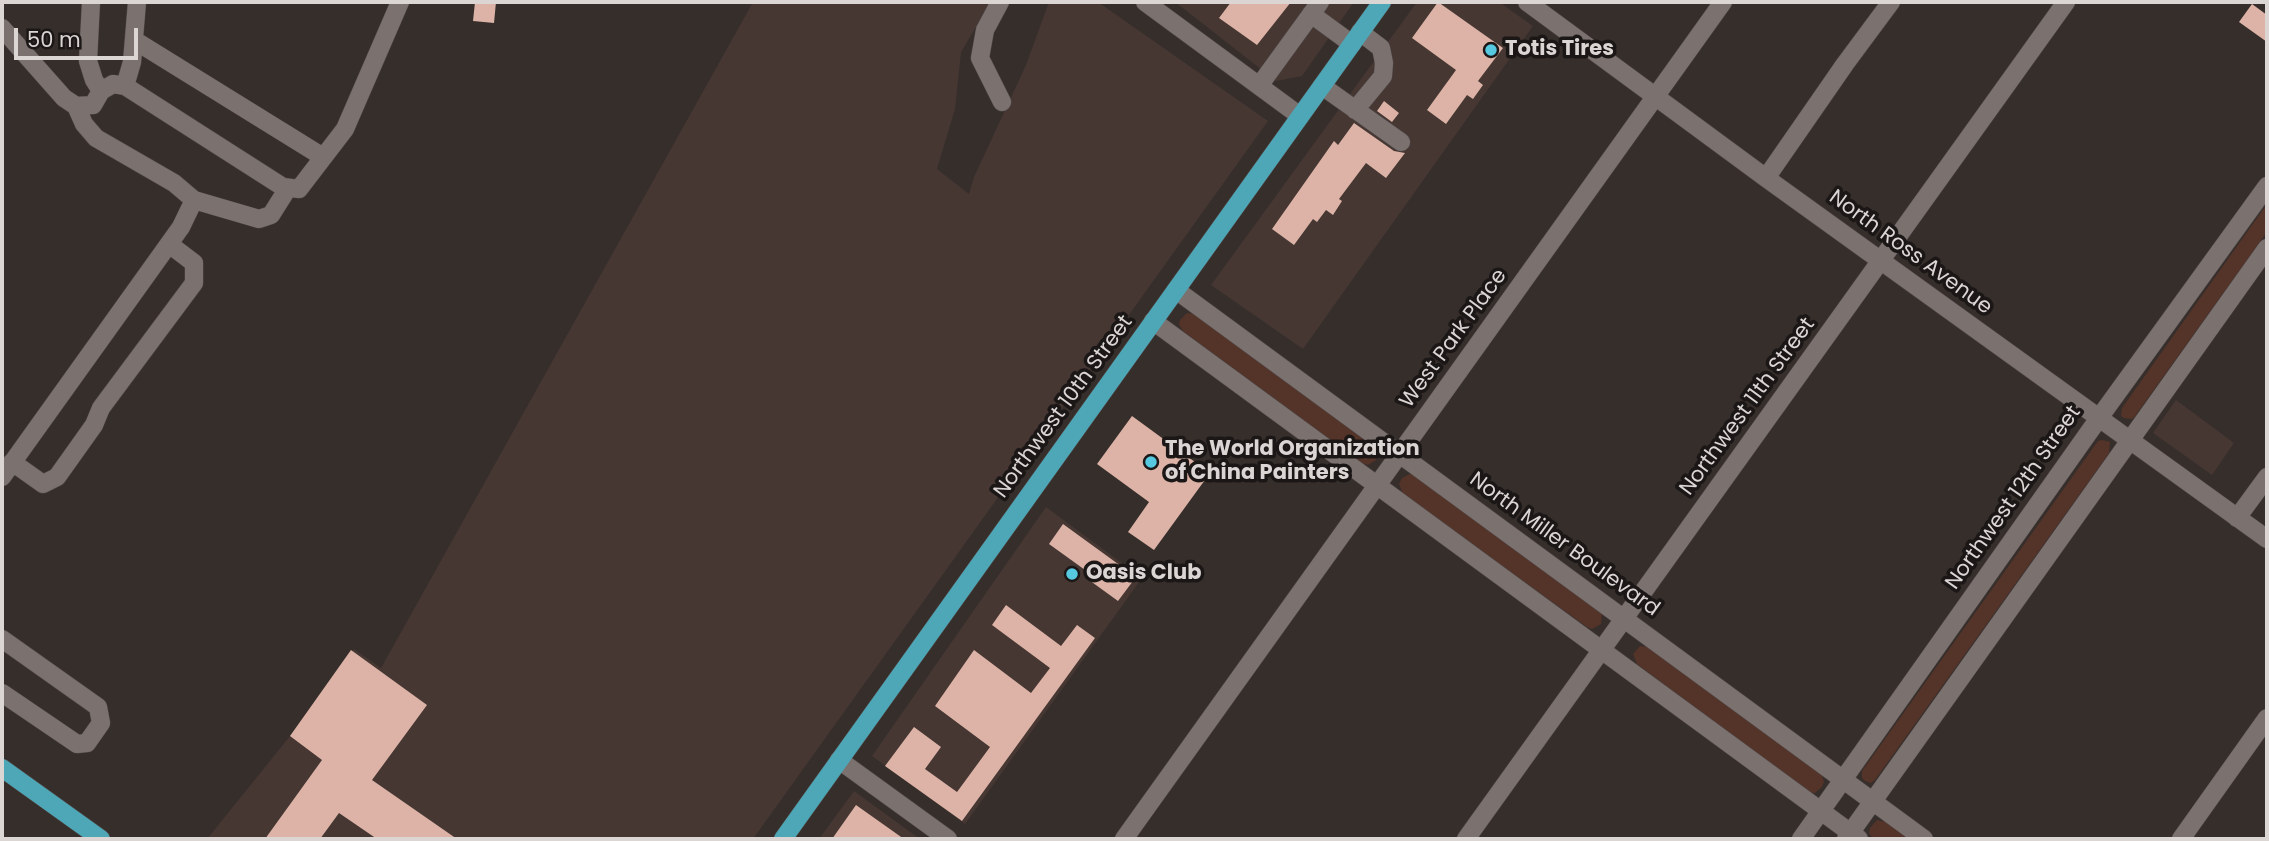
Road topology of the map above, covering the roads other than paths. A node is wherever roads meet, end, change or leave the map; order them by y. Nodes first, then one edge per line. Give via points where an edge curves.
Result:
1 (91, 2) edge
2 (137, 2) edge
3 (400, 2) edge
4 (1000, 2) edge
5 (1145, 2) edge
6 (1382, 2) edge
7 (1527, 2) edge
8 (1723, 2) edge
9 (1891, 2) edge
10 (2066, 2) edge
11 (1546, 7) edge
12 (1315, 8) edge
13 (2, 28) edge
14 (1356, 38) junction
15 (134, 40) junction
16 (125, 86) junction
17 (1259, 86) junction
18 (1322, 86) junction
19 (101, 91) junction
20 (1656, 95) junction
21 (1002, 102) dead end
22 (76, 106) junction
23 (1356, 110) junction
24 (1300, 116) junction
25 (1401, 142) dead end
26 (323, 157) junction
27 (1766, 178) junction
28 (2267, 186) edge
29 (288, 188) junction
30 (194, 200) junction
31 (169, 244) junction
32 (2267, 248) edge
33 (1883, 261) junction
34 (1175, 290) junction
35 (1153, 321) junction
36 (2099, 418) junction
37 (2132, 441) junction
38 (1400, 453) junction
39 (7, 470) edge
40 (2267, 477) edge
41 (1377, 485) junction
42 (2237, 518) junction
43 (2267, 539) edge
44 (1624, 617) junction
45 (2, 639) edge
46 (1602, 649) junction
47 (2, 693) edge
48 (2267, 718) edge
49 (839, 760) junction
50 (2, 768) edge
51 (1843, 780) junction
52 (1872, 801) junction
53 (1821, 811) junction
54 (1852, 837) edge
55 (101, 839) edge
56 (783, 839) edge
57 (948, 839) edge
58 (1124, 839) edge
59 (1466, 839) edge
60 (1801, 839) edge
61 (1924, 839) edge
62 (2180, 839) edge

1 - 19 street via 89,61
2 - 15 street
3 - 26 street via 345,129
4 - 21 street via 985,30 980,58
5 - 17 street
6 - 14 main road, Northwest 10th Street
7 - 11 street, North Ross Avenue
8 - 20 street, West Park Place
9 - 27 street
10 - 33 street, Northwest 11th Street
11 - 20 street, North Ross Avenue
12 - 14 street
12 - 17 street
13 - 22 street
14 - 18 main road, Northwest 10th Street
14 - 23 street via 1381,48 1384,63 1383,76
15 - 16 street
15 - 26 street
16 - 19 street
16 - 29 street
17 - 24 street
18 - 23 street
18 - 24 main road, Northwest 10th Street
19 - 22 street via 93,105
20 - 27 street, North Ross Avenue
20 - 38 street, West Park Place
22 - 30 street via 96,138 174,183
23 - 25 street
24 - 34 main road, Northwest 10th Street
26 - 29 street via 299,189
27 - 33 street, North Ross Avenue
28 - 36 street, Northwest 12th Street
29 - 30 street via 271,215 259,219
30 - 31 street
31 - 39 street
31 - 39 street via 194,263 194,283 100,408 94,425 57,477 43,484
32 - 37 street
33 - 36 street, North Ross Avenue
33 - 44 street, Northwest 11th Street
34 - 35 main road, Northwest 10th Street
34 - 38 street, North Miller Boulevard
35 - 41 street
35 - 49 main road, Northwest 10th Street
36 - 37 street, North Ross Avenue
36 - 51 street, Northwest 12th Street
37 - 42 street, North Ross Avenue
37 - 52 street
38 - 41 street, West Park Place
38 - 44 street, North Miller Boulevard
40 - 42 street
41 - 46 street
41 - 58 street, West Park Place
42 - 43 street, North Ross Avenue
44 - 46 street, Northwest 11th Street
44 - 51 street, North Miller Boulevard
45 - 47 street via 98,708 102,723 86,743 77,744
46 - 53 street
46 - 59 street, Northwest 11th Street
48 - 62 street
49 - 56 main road, Northwest 10th Street
49 - 57 street
50 - 55 main road
51 - 52 street, North Miller Boulevard
51 - 53 street, Northwest 12th Street
52 - 54 street
52 - 61 street, North Miller Boulevard
53 - 54 street
53 - 60 street, Northwest 12th Street

